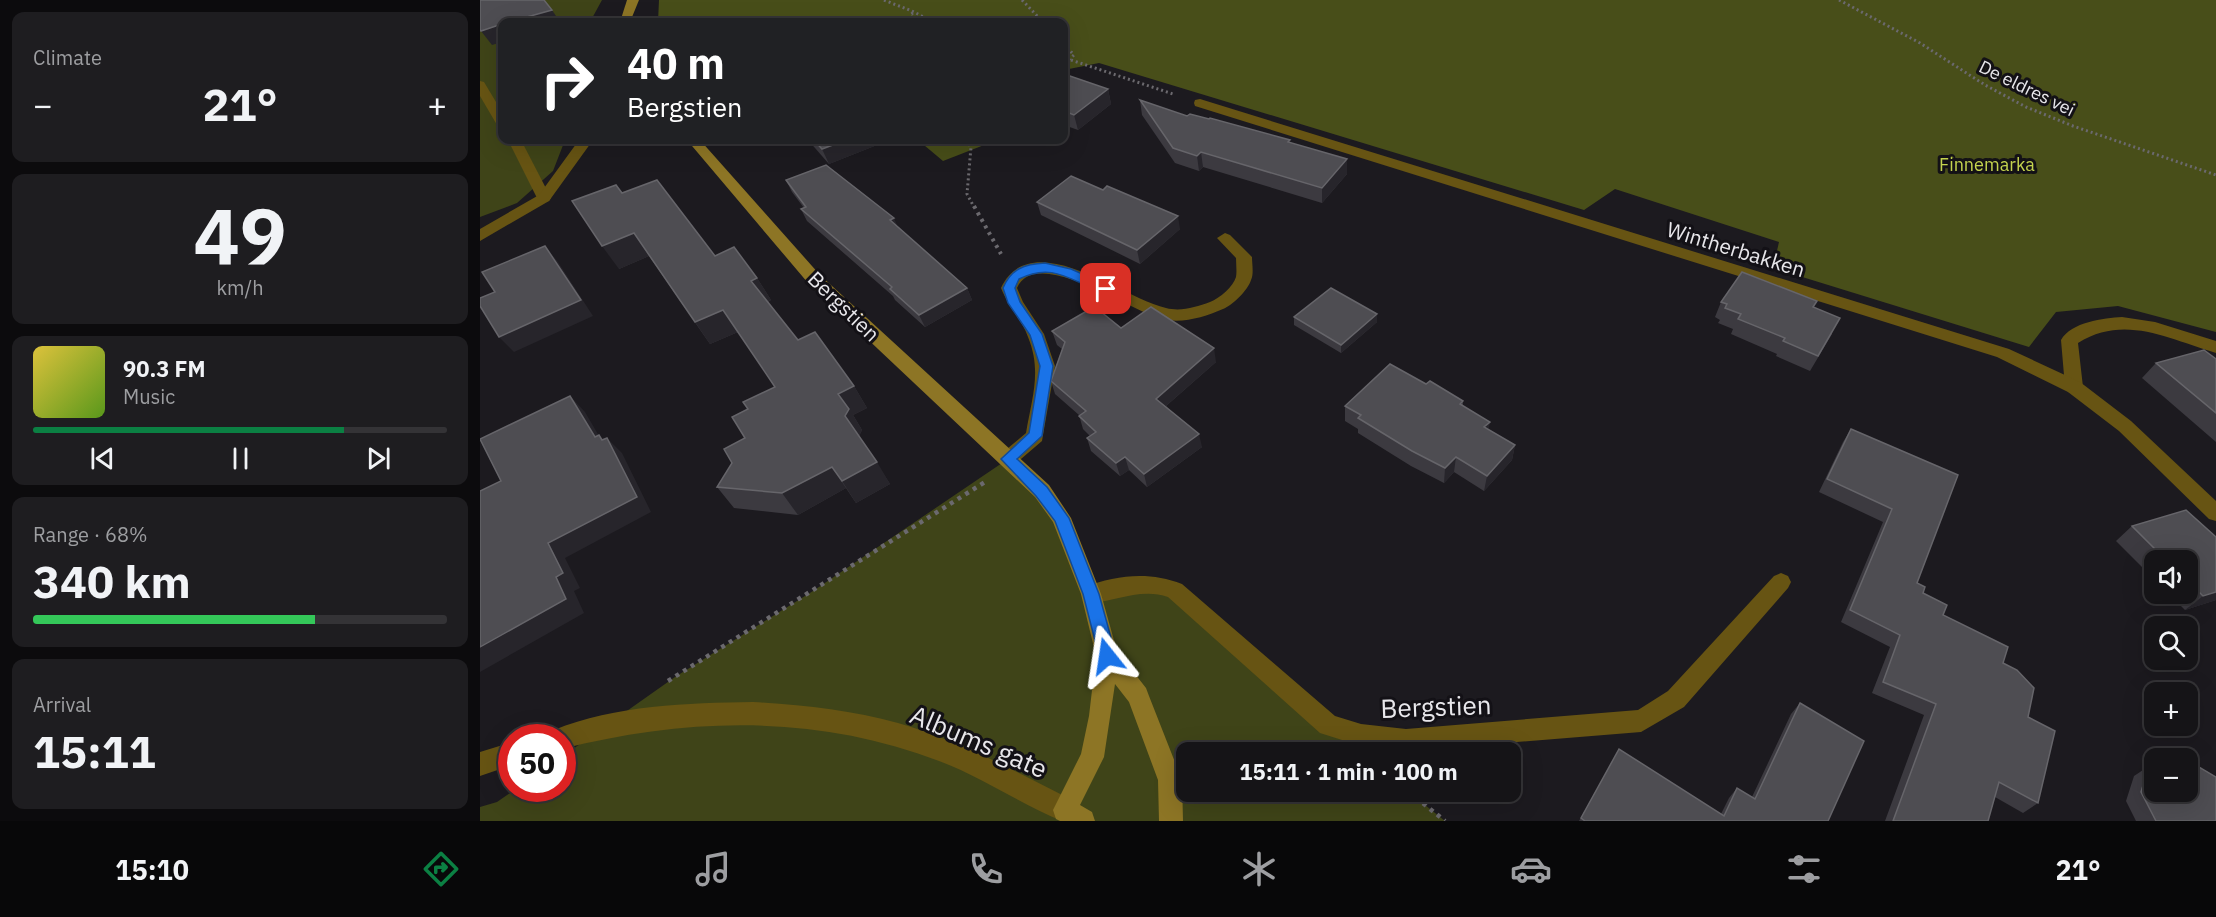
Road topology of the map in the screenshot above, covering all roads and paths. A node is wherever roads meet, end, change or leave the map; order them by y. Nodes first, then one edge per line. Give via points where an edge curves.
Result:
1 (633, 0) edge
2 (884, 0) edge
3 (1022, 0) edge
4 (1839, 0) edge
5 (913, 13) junction
6 (626, 18) edge
7 (912, 18) edge
8 (925, 18) edge
9 (1039, 18) edge
10 (1068, 48) edge
11 (1071, 60) junction
12 (1068, 62) edge
13 (480, 85) edge
14 (1200, 103) joint
15 (498, 115) edge
16 (515, 144) edge
17 (582, 144) edge
18 (696, 144) edge
19 (969, 144) edge
20 (2216, 175) edge
21 (544, 198) junction
22 (480, 236) edge
23 (1225, 238) dead end
24 (1014, 277) junction
25 (2216, 347) edge
26 (2074, 387) junction
27 (1011, 461) junction
28 (2216, 513) edge
29 (1781, 582) dead end
30 (1091, 594) junction
31 (1107, 656) junction
32 (660, 686) dead end
33 (576, 734) edge
34 (498, 758) edge
35 (480, 764) edge
36 (1421, 802) edge
37 (1074, 815) edge
38 (1171, 821) edge
39 (1445, 821) edge

1 - 6 main road
2 - 5 path
3 - 9 path
4 - 20 path, De eldres vei via 2025,106
5 - 7 path
5 - 8 path
10 - 11 path via 1074,55
11 - 12 path
11 - 14 path
13 - 15 street
14 - 26 street, Wintherbakken via 2003,353
16 - 21 street
17 - 21 street
18 - 27 main road, Bergstien via 813,279
19 - 24 path via 967,194
21 - 22 street
23 - 24 street via 1244,257 1245,279 1225,302 1195,314 1164,314 1067,272 1045,267 1032,268
24 - 27 street via 1009,288 1014,303 1036,334 1046,366 1035,436
25 - 26 street via 2130,323 2094,326 2068,340
26 - 28 street, Wintherbakken via 2125,426
27 - 30 main road, Bergstien via 1042,491 1061,518
27 - 32 path
29 - 30 street, Bergstien via 1676,699 1641,721 1406,740 1361,735 1328,725 1175,590 1159,583 1141,582
30 - 31 main road, Bergstien
31 - 37 main road, Bergstien via 1092,757
31 - 38 main road, Bergstien via 1138,696 1170,780
33 - 37 street, Albums gate via 681,715 763,714 821,720 876,729 940,750
34 - 35 street
36 - 39 path

